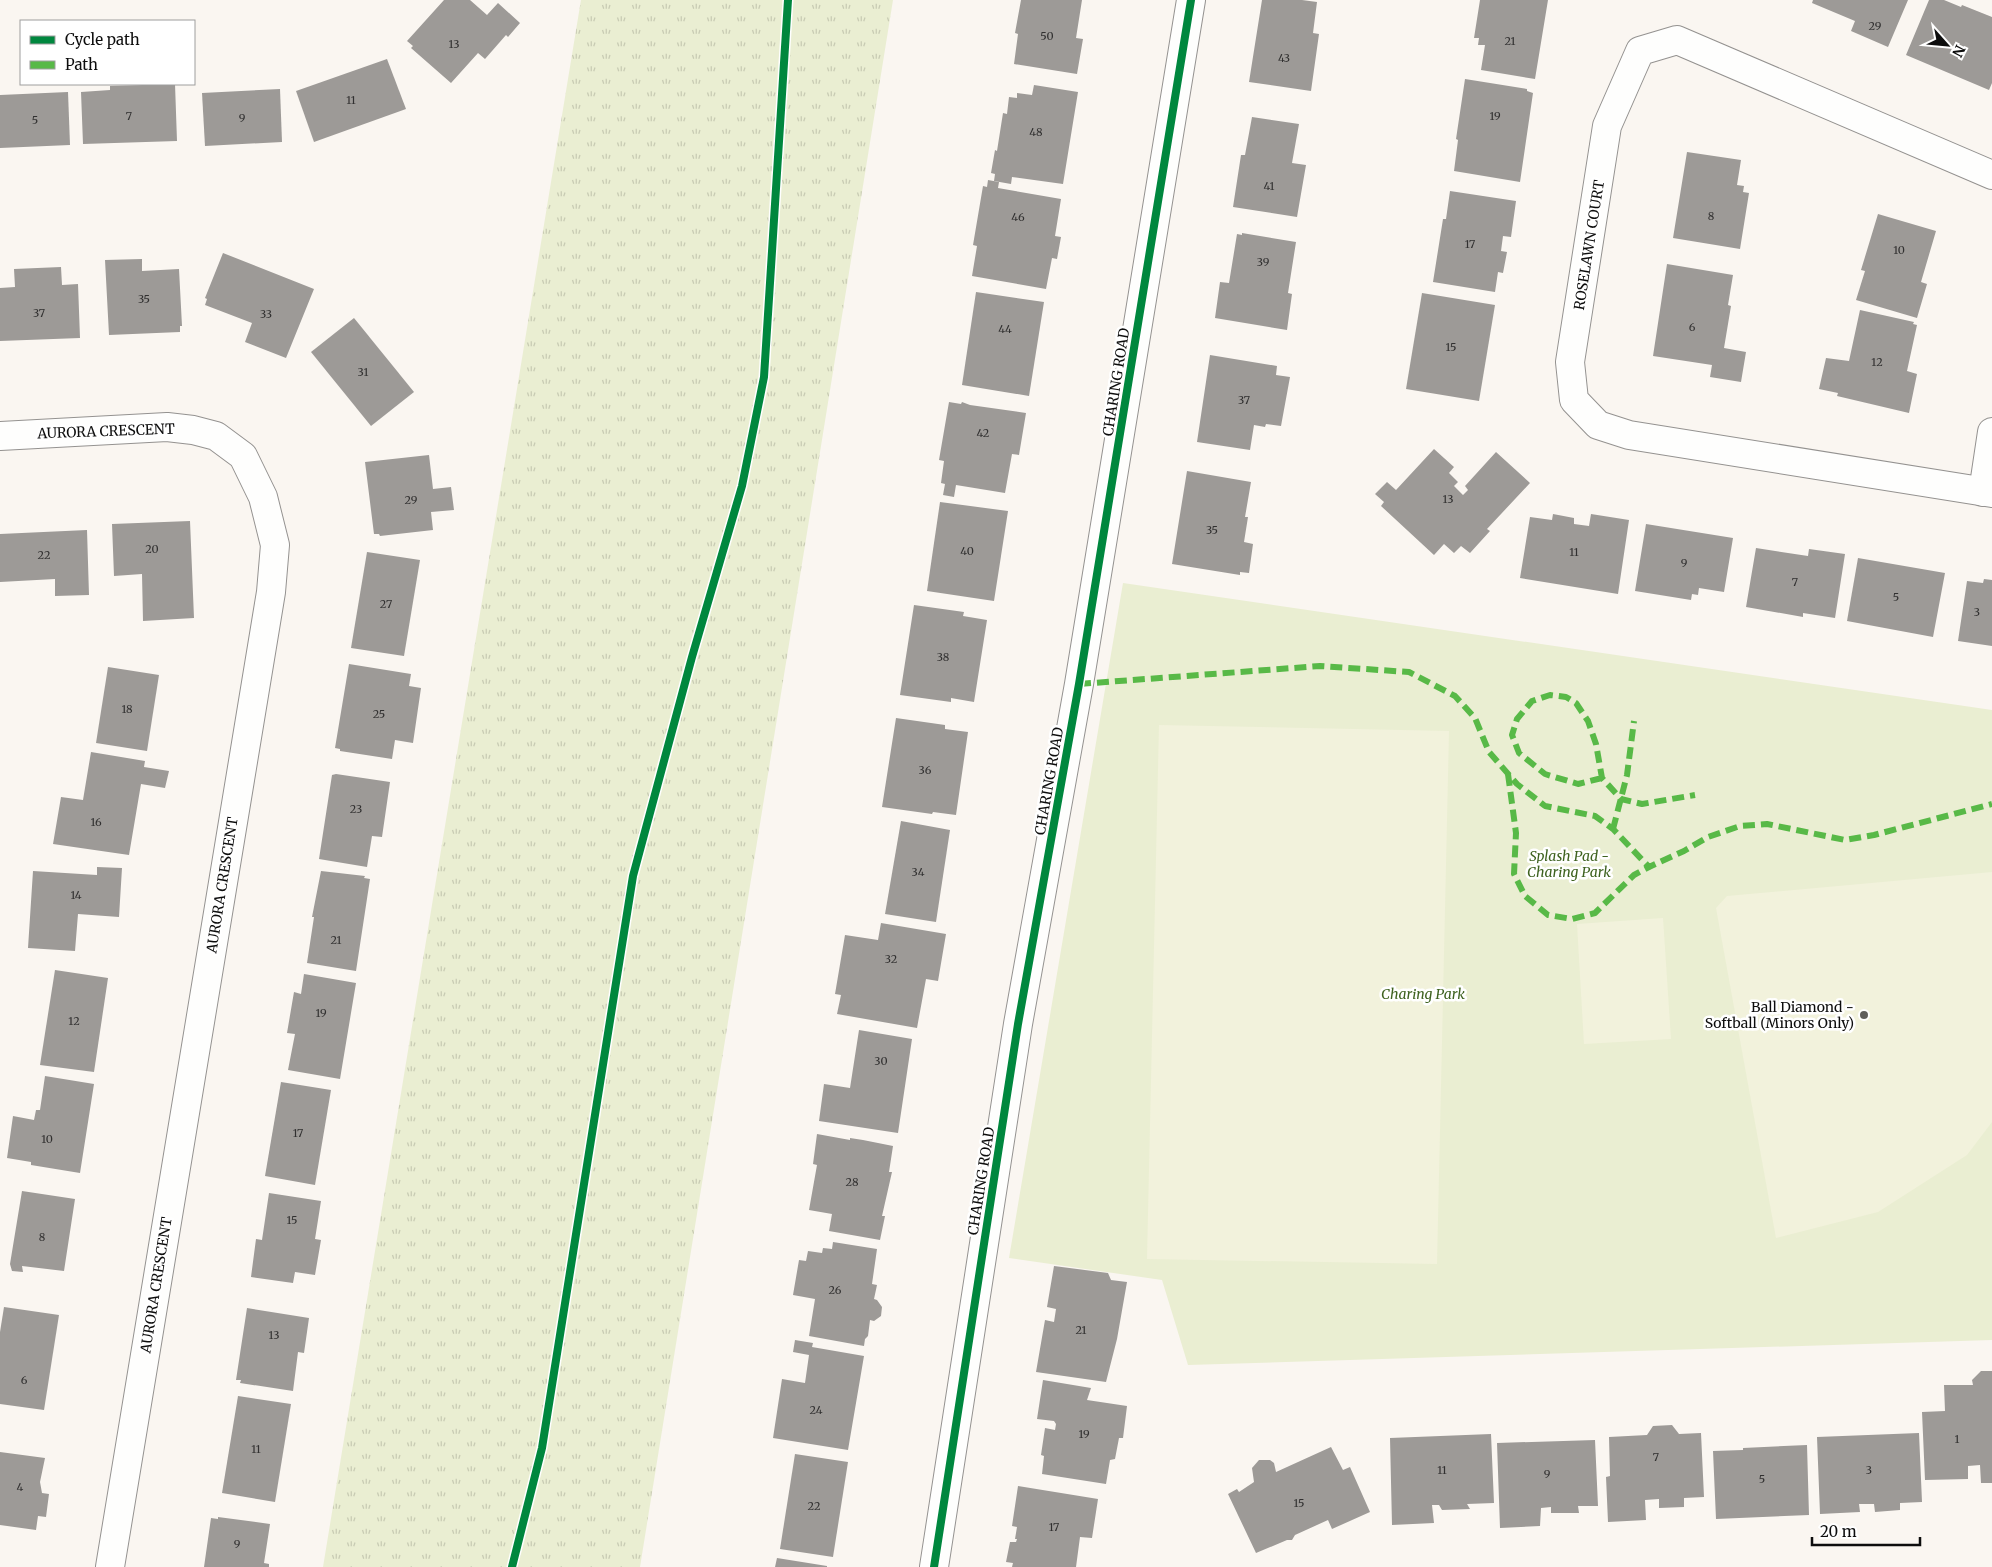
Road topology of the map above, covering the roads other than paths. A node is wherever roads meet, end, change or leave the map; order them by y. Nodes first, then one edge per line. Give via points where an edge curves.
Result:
1 (1191, 0) edge
2 (1992, 175) edge
3 (1992, 432) edge
4 (0, 436) edge
5 (1988, 492) edge
6 (110, 1567) edge
7 (934, 1567) edge

1 - 7 street, CHARING ROAD via 1079,684 1018,1024
2 - 5 street, ROSELAWN COURT via 1677,40 1640,51 1608,126 1570,362 1574,400 1598,425 1629,435
3 - 5 street, ROSELAWN COURT
4 - 6 street, AURORA CRESCENT via 167,427 216,436 243,456 264,497 275,545 271,592

